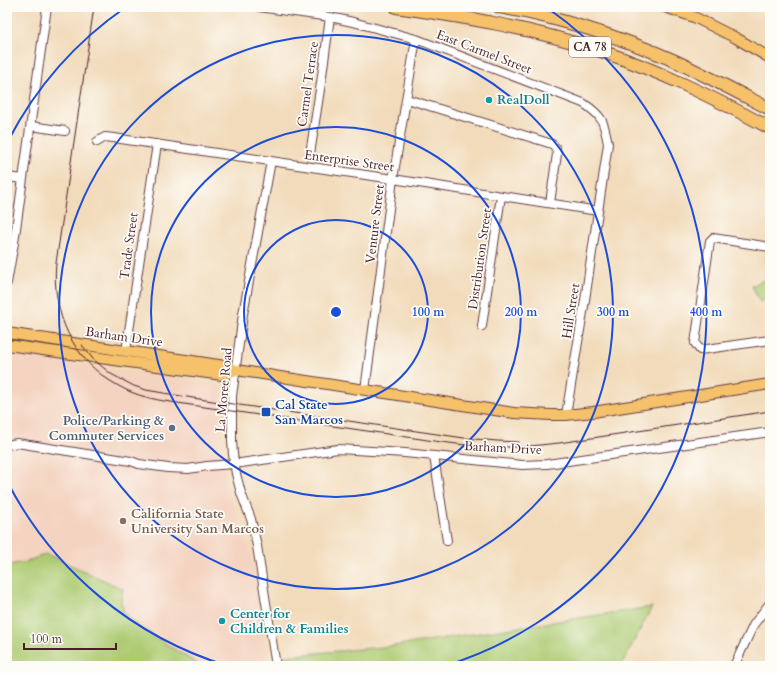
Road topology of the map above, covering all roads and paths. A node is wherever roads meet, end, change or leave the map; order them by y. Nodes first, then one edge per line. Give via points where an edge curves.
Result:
1 (47, 7) edge
2 (259, 7) edge
3 (396, 7) edge
4 (499, 7) edge
5 (665, 7) edge
6 (330, 17) junction
7 (416, 39) junction
8 (770, 58) edge
9 (407, 99) junction
10 (770, 109) edge
11 (31, 126) junction
12 (770, 128) edge
13 (65, 131) dead end
14 (97, 142) dead end
15 (157, 144) junction
16 (310, 154) dead end
17 (271, 161) junction
18 (7, 177) edge
19 (23, 179) junction
20 (393, 179) junction
21 (501, 196) junction
22 (550, 203) junction
23 (598, 211) junction
24 (770, 247) edge
25 (7, 283) edge
26 (482, 326) dead end
27 (7, 333) edge
28 (770, 340) edge
29 (7, 345) edge
30 (126, 351) junction
31 (236, 370) junction
32 (770, 384) edge
33 (365, 390) junction
34 (566, 415) junction
35 (770, 432) edge
36 (7, 445) edge
37 (434, 456) junction
38 (234, 464) junction
39 (447, 540) dead end
40 (770, 603) edge
41 (276, 666) edge
42 (734, 666) edge

1 - 11 street
2 - 6 street, East Carmel Street
3 - 12 highway, CA 78 via 530,30 598,50 691,87
4 - 10 highway, CA 78 via 598,32 637,46 711,78
5 - 8 main road via 694,17
6 - 7 street, East Carmel Street
6 - 16 street, Carmel Terrace
7 - 9 street, Venture Street
7 - 23 street, East Carmel Street via 583,103 593,110 605,127 608,144
9 - 20 street, Venture Street
9 - 22 street via 552,144 558,154
11 - 13 street
11 - 19 street
14 - 15 street, Enterprise Street via 105,137
15 - 17 street, Enterprise Street
15 - 30 street, Trade Street
17 - 20 street, Enterprise Street
17 - 31 street, La Moree Road via 243,314
18 - 19 street
19 - 25 street
20 - 21 street, Enterprise Street
20 - 33 street, Venture Street
21 - 22 street, Enterprise Street
21 - 26 street, Distribution Street
22 - 23 street, Enterprise Street
23 - 34 street, Hill Street
24 - 28 street via 713,238 710,241 695,343 700,350
27 - 30 main road, Barham Drive
29 - 31 main road, Barham Drive via 222,376
30 - 31 main road, Barham Drive via 225,366
31 - 33 main road, Barham Drive
31 - 38 street, La Moree Road via 232,396
32 - 34 main road
33 - 34 main road via 514,413
35 - 37 street, Barham Drive via 547,464 522,465
36 - 38 street, Barham Drive via 18,443 168,468 188,469
37 - 38 street, Barham Drive via 338,449
37 - 39 street
38 - 41 street, La Moree Road via 257,546
40 - 42 street via 754,624

